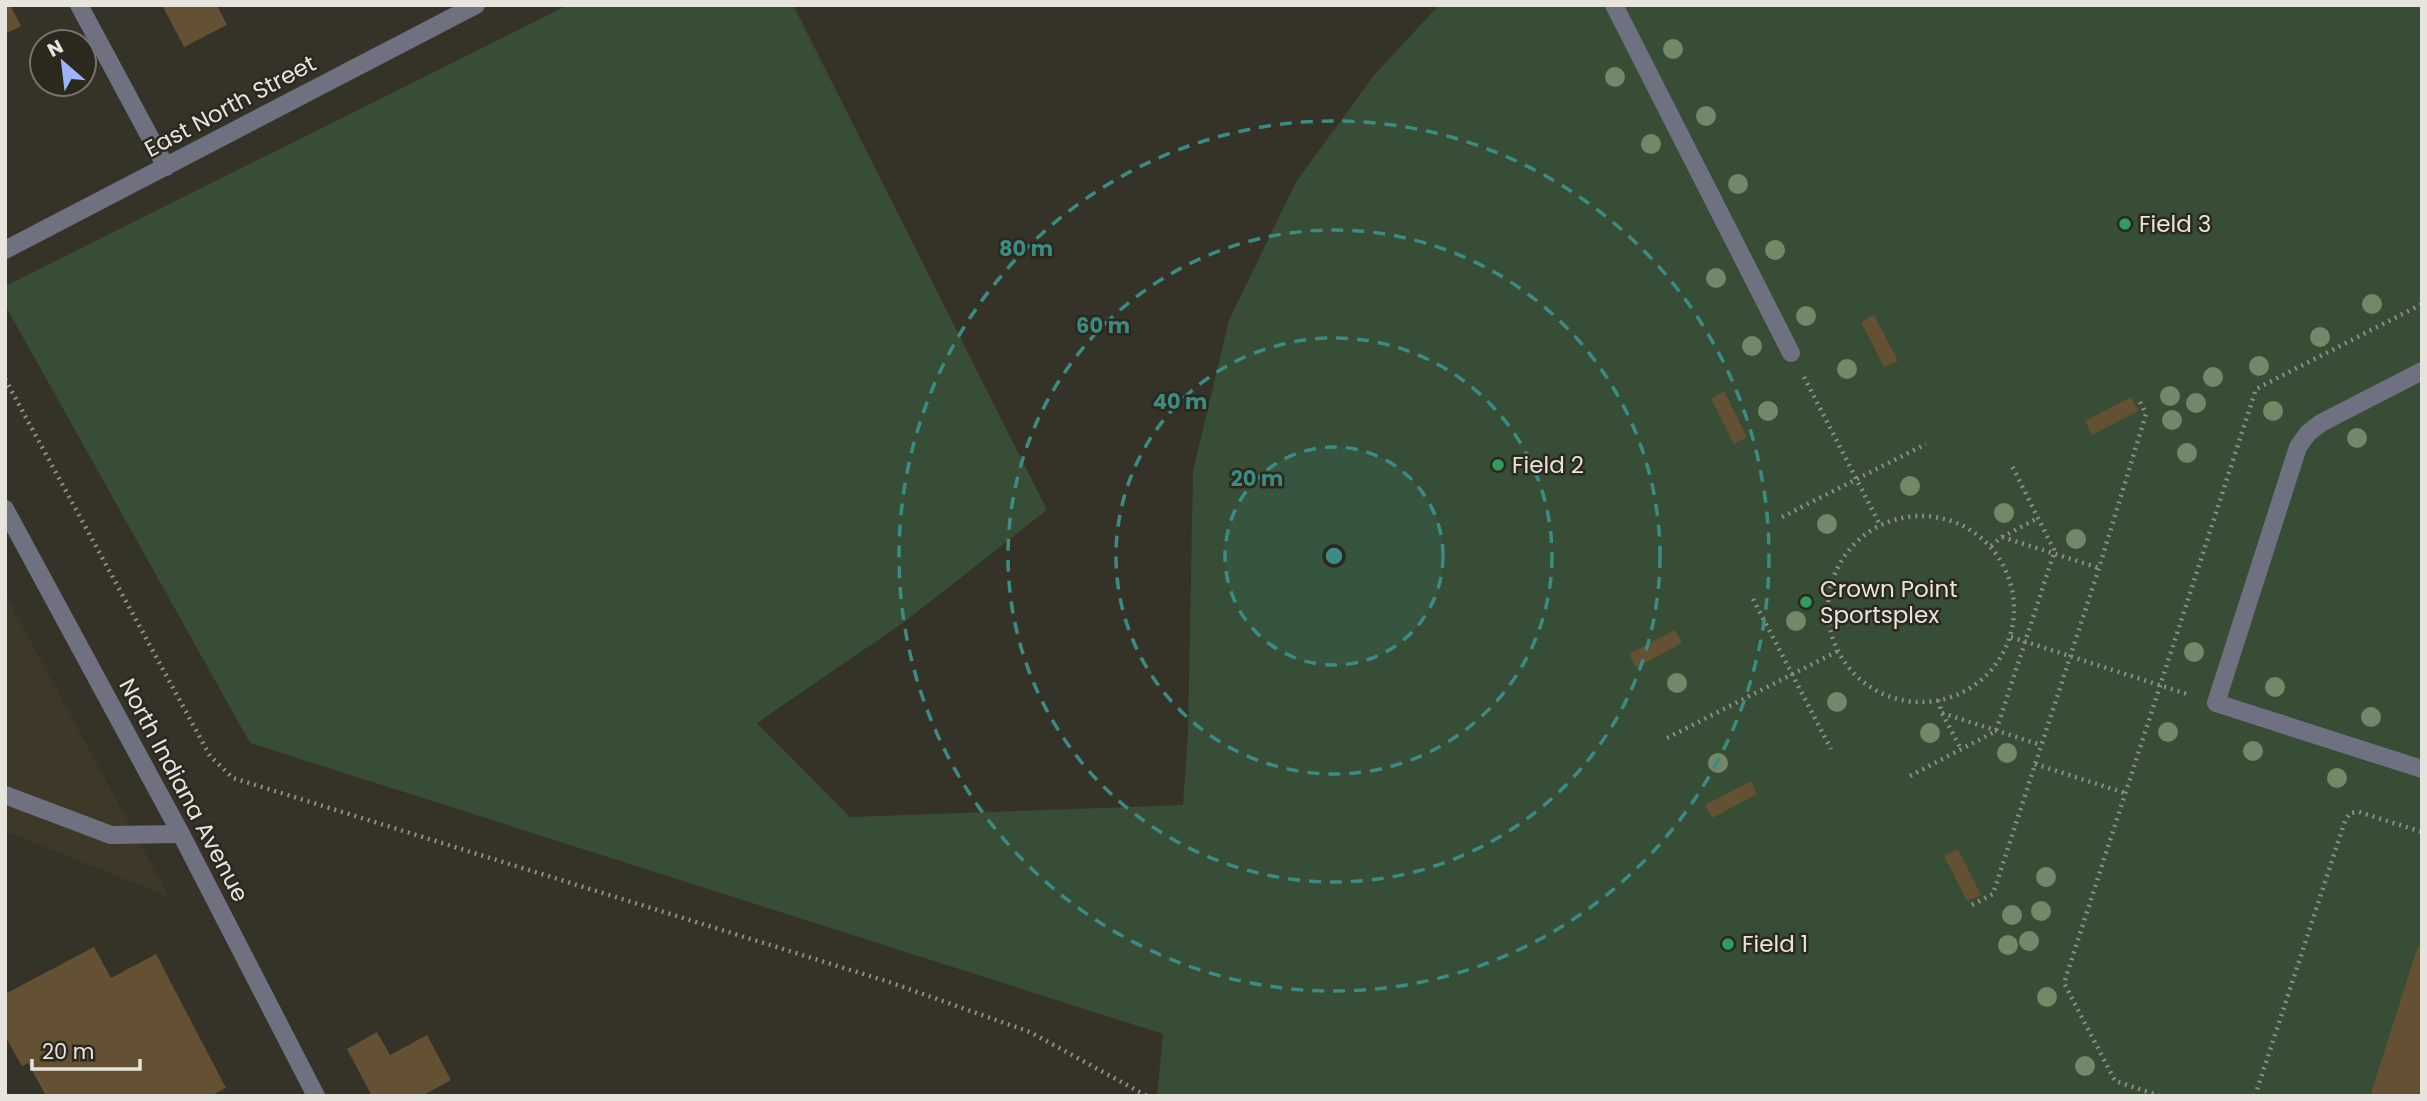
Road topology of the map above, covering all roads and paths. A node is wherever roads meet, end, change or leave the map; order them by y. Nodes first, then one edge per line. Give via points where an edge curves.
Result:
1 (79, 5) edge
2 (476, 5) edge
3 (1614, 5) edge
4 (166, 167) junction
5 (5, 250) edge
6 (2422, 304) edge
7 (1791, 353) joint
8 (2422, 371) edge
9 (5, 379) edge
10 (2138, 398) dead end
11 (1926, 444) dead end
12 (2011, 464) dead end
13 (1857, 480) junction
14 (5, 509) edge
15 (1782, 517) dead end
16 (2038, 518) junction
17 (1880, 525) junction
18 (2002, 537) junction
19 (1990, 546) junction
20 (2054, 554) junction
21 (2099, 568) junction
22 (1753, 598) dead end
23 (2011, 637) junction
24 (2025, 642) junction
25 (1838, 651) junction
26 (2070, 657) junction
27 (1793, 674) junction
28 (2160, 687) junction
29 (1938, 700) junction
30 (2216, 703) junction
31 (1942, 713) junction
32 (1996, 731) junction
33 (1667, 738) dead end
34 (2041, 745) junction
35 (1831, 749) dead end
36 (1961, 749) junction
37 (2035, 764) junction
38 (2422, 769) edge
39 (1910, 776) dead end
40 (2125, 793) junction
41 (5, 794) edge
42 (2422, 832) edge
43 (181, 834) junction
44 (1972, 905) dead end
45 (316, 1096) edge
46 (1147, 1096) edge
47 (2160, 1096) edge
48 (2255, 1096) edge

1 - 4 street
2 - 4 street, East North Street
3 - 7 street
4 - 5 street, East North Street
6 - 28 path via 2256,389
7 - 13 path
8 - 30 street via 2321,423 2298,447
9 - 46 path via 210,755 233,778 889,982 1030,1032
10 - 21 path via 2146,414
11 - 13 path
12 - 16 path
13 - 15 path
13 - 17 path
14 - 43 street, North Indiana Avenue
16 - 18 path
16 - 20 path
17 - 19 path via 1909,516 1930,516 1968,528
17 - 25 path via 1855,544 1832,580 1829,623
18 - 19 path
18 - 20 path
19 - 23 path via 2009,575 2014,595
20 - 21 path
20 - 24 path
21 - 26 path
22 - 27 path
23 - 24 path
23 - 29 path via 1988,675 1972,688
24 - 26 path
24 - 32 path
25 - 27 path
25 - 29 path via 1856,677 1874,690 1912,702
26 - 28 path
26 - 34 path
27 - 33 path
27 - 35 path
28 - 30 path
28 - 40 path
29 - 31 path
30 - 38 street
31 - 32 path
31 - 36 path
32 - 34 path
32 - 36 path
34 - 37 path
36 - 39 path
37 - 40 path
37 - 44 path via 1993,894
40 - 47 path via 2064,983 2115,1082
41 - 43 street via 111,835
42 - 48 path via 2359,812 2350,813 2344,821
43 - 45 street, North Indiana Avenue

